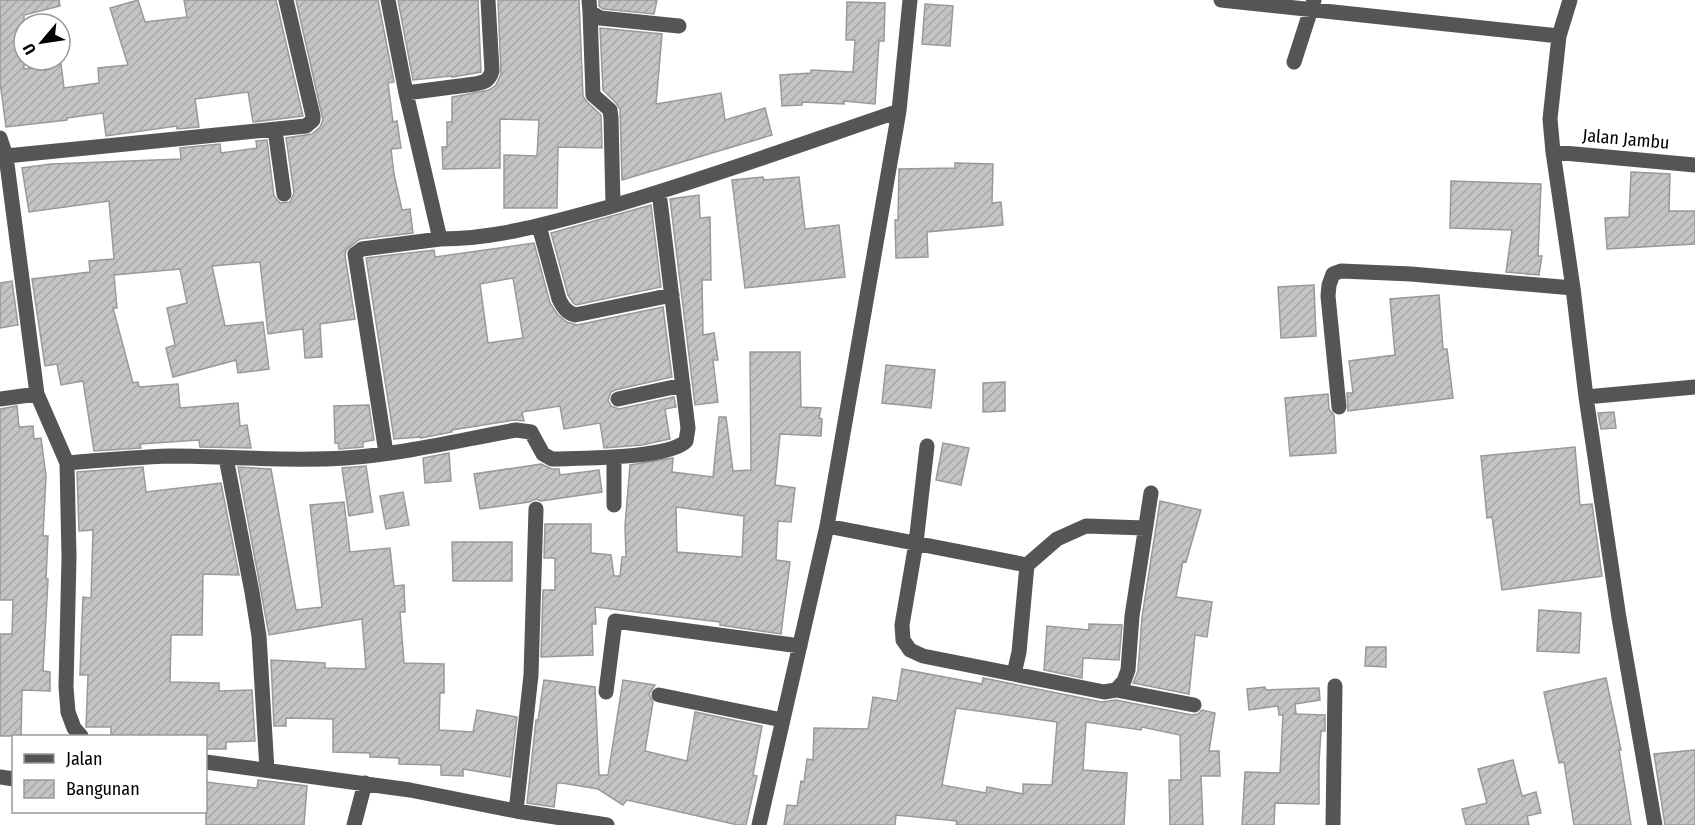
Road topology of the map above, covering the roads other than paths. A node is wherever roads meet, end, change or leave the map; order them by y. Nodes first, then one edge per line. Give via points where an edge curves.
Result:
1 (286, 0) edge
2 (388, 0) edge
3 (488, 0) edge
4 (910, 0) edge
5 (1221, 0) edge
6 (1570, 0) edge
7 (1313, 4) edge
8 (589, 6) edge
9 (679, 26) dead end
10 (1559, 36) junction
11 (1293, 62) dead end
12 (406, 93) junction
13 (898, 111) junction
14 (275, 129) junction
15 (0, 138) edge
16 (1553, 152) junction
17 (6, 156) junction
18 (1695, 165) edge
19 (658, 192) junction
20 (284, 194) dead end
21 (613, 205) junction
22 (539, 226) junction
23 (440, 240) junction
24 (1574, 288) junction
25 (672, 296) junction
26 (683, 386) junction
27 (1695, 387) edge
28 (37, 394) junction
29 (1586, 397) junction
30 (0, 399) edge
31 (618, 399) dead end
32 (1340, 407) dead end
33 (927, 447) dead end
34 (386, 453) junction
35 (614, 457) junction
36 (226, 458) junction
37 (67, 463) junction
38 (1151, 493) dead end
39 (614, 505) dead end
40 (536, 509) dead end
41 (827, 526) junction
42 (1145, 528) junction
43 (916, 543) junction
44 (1027, 565) junction
45 (800, 646) junction
46 (1014, 674) junction
47 (1335, 686) dead end
48 (1116, 690) junction
49 (606, 692) dead end
50 (659, 695) dead end
51 (1194, 705) dead end
52 (782, 720) junction
53 (80, 735) edge
54 (207, 762) edge
55 (267, 770) junction
56 (365, 783) junction
57 (516, 811) junction
58 (354, 825) edge
59 (607, 825) edge
60 (759, 825) edge
61 (1334, 825) edge
62 (1655, 825) edge

1 - 14 street via 313,120 306,126
2 - 12 street
3 - 12 street via 492,71 489,79
4 - 13 street
5 - 7 street
6 - 10 street
7 - 10 street
7 - 11 street
8 - 9 street via 600,18
8 - 21 street via 593,95 609,110 611,118
10 - 16 street via 1550,119
12 - 23 street
13 - 19 street
13 - 41 street
14 - 17 street
14 - 20 street
15 - 17 street
16 - 18 street, Jalan Jambu
16 - 24 street
17 - 28 street
19 - 21 street
19 - 25 street
21 - 22 street
22 - 23 street
22 - 25 street via 559,299 570,313
23 - 34 street via 362,249 354,254
24 - 29 street
24 - 32 street via 1411,274 1333,274 1328,296
25 - 26 street
26 - 31 street
26 - 35 street via 688,429 683,444 670,450
27 - 29 street
28 - 30 street
28 - 37 street
29 - 62 street
33 - 43 street
34 - 35 street via 516,430 531,432 546,458
34 - 36 street via 345,458
35 - 39 street
36 - 37 street via 150,457
36 - 55 street via 259,636
37 - 53 street via 66,687 68,712
38 - 42 street
40 - 57 street via 531,675
41 - 43 street
41 - 45 street
42 - 44 street via 1086,526 1057,539
42 - 48 street via 1128,670
43 - 44 street
43 - 46 street via 902,625 903,640 910,650
44 - 46 street
45 - 49 street via 615,621
45 - 52 street
46 - 48 street via 1104,692
47 - 61 street
48 - 51 street
50 - 52 street
52 - 60 street
54 - 55 street
55 - 56 street
56 - 57 street
56 - 58 street
57 - 59 street

